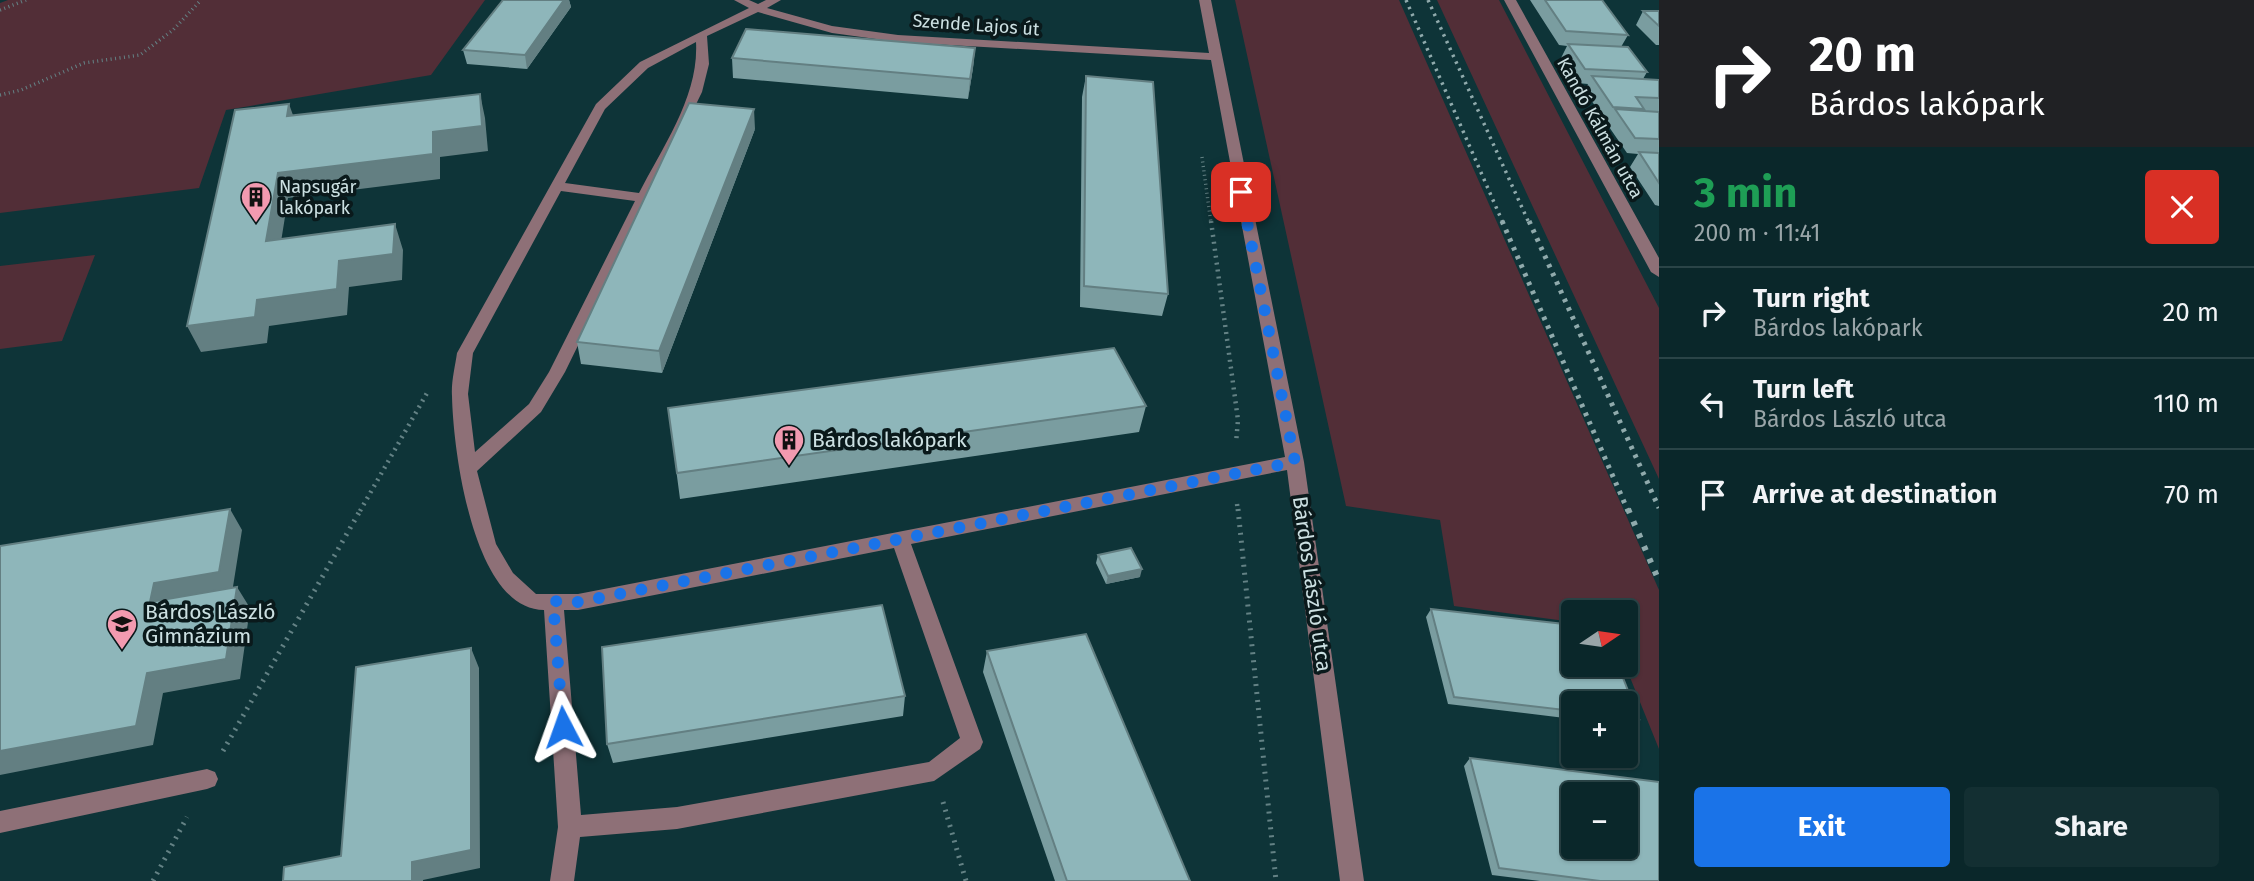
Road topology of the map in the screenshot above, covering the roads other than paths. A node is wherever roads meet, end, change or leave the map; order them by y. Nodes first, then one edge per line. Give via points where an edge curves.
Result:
1 (740, 0) edge
2 (775, 0) edge
3 (1205, 0) edge
4 (1510, 0) edge
5 (755, 8) junction
6 (701, 34) junction
7 (1214, 57) junction
8 (555, 186) junction
9 (643, 198) junction
10 (1659, 272) edge
11 (1295, 462) junction
12 (468, 469) junction
13 (900, 539) junction
14 (553, 601) junction
15 (207, 779) road end
16 (0, 822) edge
17 (570, 827) junction
18 (562, 881) edge
19 (1352, 881) edge

1 - 5 street, Szende Lajos út
2 - 5 street
3 - 7 street, Bárdos László utca
4 - 10 street, Kandó Kálmán utca
5 - 6 street
5 - 7 street, Szende Lajos út via 796,23 877,35
6 - 8 street via 644,65 600,107
6 - 9 street via 703,64 696,92
7 - 11 street, Bárdos László utca
8 - 9 street
8 - 12 street via 465,353 460,394
9 - 12 street via 536,408
11 - 13 street
11 - 19 street, Bárdos László utca
12 - 14 street via 487,545 506,579 532,602
13 - 14 street via 578,602
13 - 17 street via 972,742 934,771 677,818
14 - 17 street
15 - 16 street
17 - 18 street

